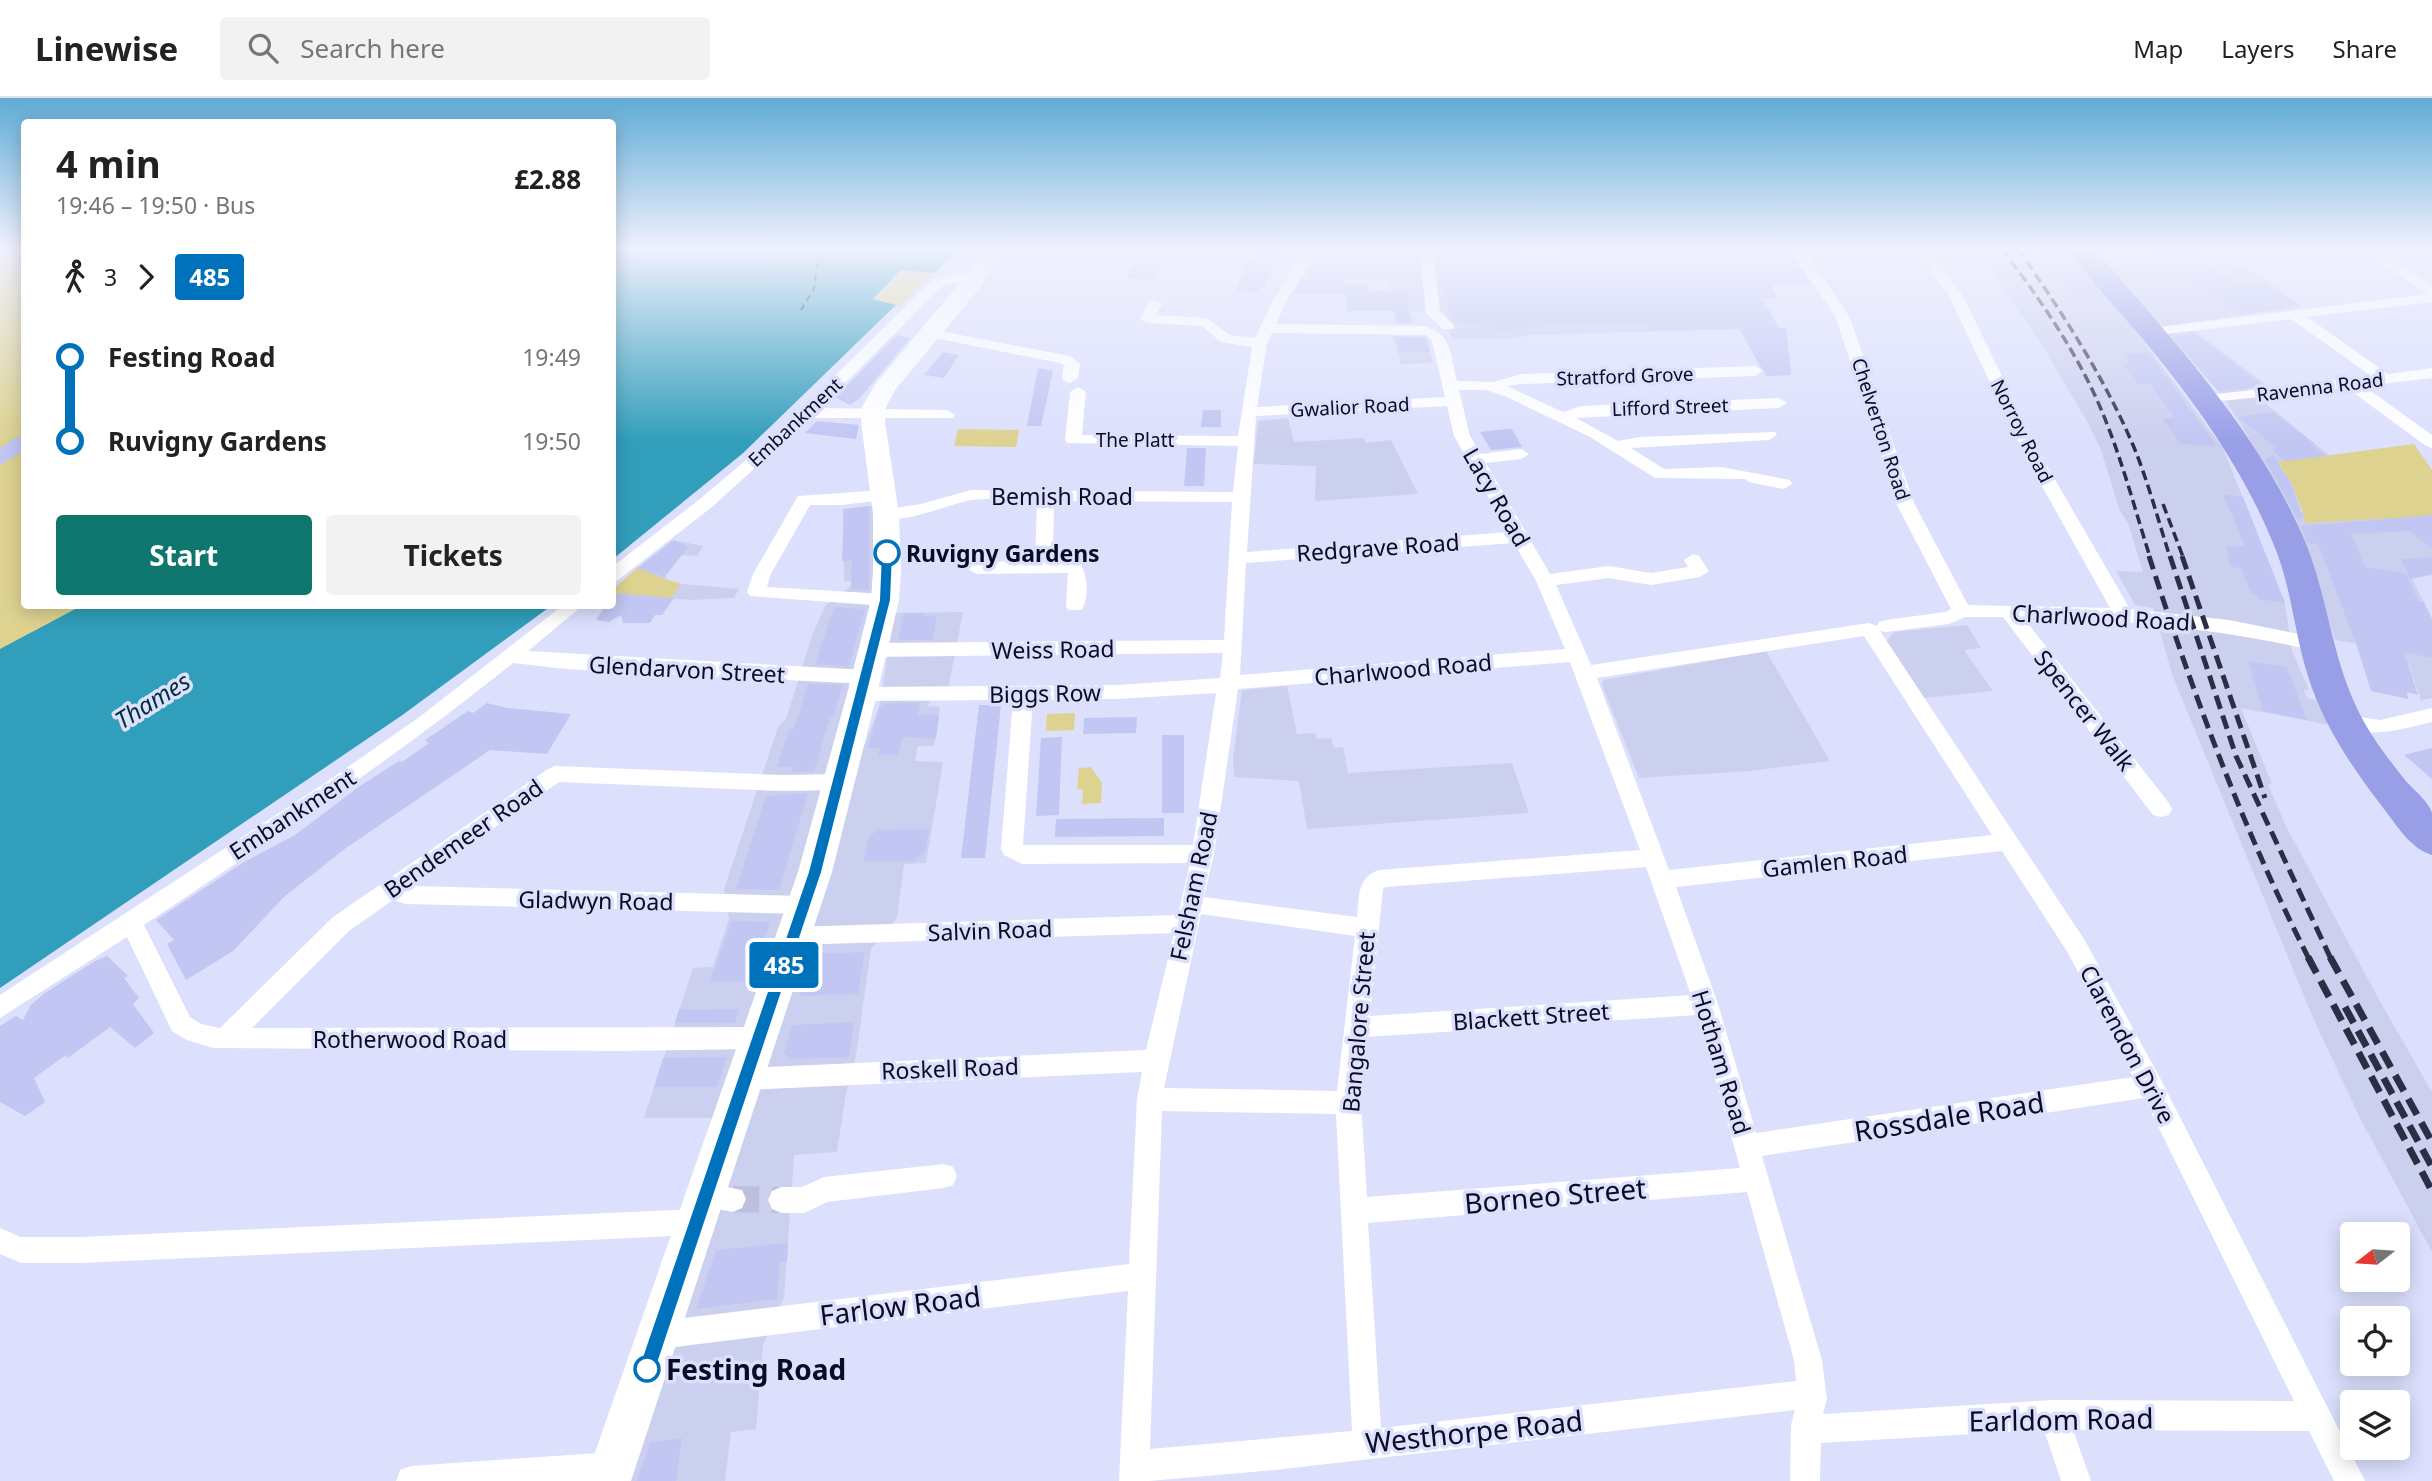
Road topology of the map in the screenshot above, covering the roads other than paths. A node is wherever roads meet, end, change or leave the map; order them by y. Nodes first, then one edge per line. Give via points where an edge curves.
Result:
1 (906, 314) edge
2 (945, 314) edge
3 (1150, 314) edge
4 (1274, 314) edge
5 (1433, 314) edge
6 (1840, 314) edge
7 (1964, 314) edge
8 (2135, 314) edge
9 (2306, 314) edge
10 (2294, 315) junction
11 (1441, 330) junction
12 (2151, 332) junction
13 (929, 333) junction
14 (1263, 335) junction
15 (1755, 371) dead end
16 (2432, 373) edge
17 (2386, 379) junction
18 (2350, 383) junction
19 (1497, 388) junction
20 (1450, 394) junction
21 (2208, 401) junction
22 (1779, 403) dead end
23 (806, 412) junction
24 (1248, 412) junction
25 (873, 414) junction
26 (947, 415) dead end
27 (1563, 417) junction
28 (1769, 435) dead end
29 (1245, 441) junction
30 (2432, 443) edge
31 (1620, 450) junction
32 (1521, 454) dead end
33 (1475, 460) junction
34 (1784, 484) dead end
35 (1046, 495) junction
36 (1241, 497) junction
37 (885, 505) junction
38 (1519, 537) junction
39 (1238, 558) junction
40 (1693, 560) dead end
41 (1044, 567) junction
42 (976, 568) dead end
43 (616, 573) edge
44 (1545, 581) junction
45 (885, 600) junction
46 (1075, 606) dead end
47 (569, 609) edge
48 (1962, 611) junction
49 (2008, 611) junction
50 (2123, 614) junction
51 (1877, 627) junction
52 (2317, 644) junction
53 (1233, 646) junction
54 (508, 656) junction
55 (1581, 664) junction
56 (867, 674) junction
57 (1228, 685) junction
58 (1023, 695) junction
59 (2432, 715) edge
60 (2346, 722) junction
61 (840, 782) junction
62 (2161, 809) dead end
63 (2432, 840) edge
64 (2009, 842) junction
65 (1203, 853) junction
66 (1657, 869) junction
67 (390, 890) junction
68 (1189, 914) junction
69 (130, 920) junction
70 (799, 921) junction
71 (1366, 928) junction
72 (1706, 1004) junction
73 (0, 1008) edge
74 (1357, 1027) junction
75 (759, 1038) junction
76 (225, 1040) junction
77 (1156, 1060) junction
78 (745, 1079) junction
79 (2151, 1086) junction
80 (1150, 1099) junction
81 (1348, 1103) junction
82 (1747, 1146) junction
83 (944, 1176) dead end
84 (1755, 1180) junction
85 (781, 1200) tunnel mouth
86 (712, 1206) junction
87 (1355, 1211) junction
88 (0, 1241) edge
89 (1142, 1276) junction
90 (659, 1335) junction
91 (1809, 1412) junction
92 (2053, 1415) junction
93 (2316, 1416) junction
94 (1367, 1443) junction
95 (1134, 1473) edge
96 (610, 1474) edge
97 (411, 1481) edge
98 (1805, 1481) edge
99 (2076, 1481) edge
100 (2350, 1481) edge

1 - 23 street, Embankment
2 - 13 main road
3 - 14 street via 1147,319 1206,322 1226,339
4 - 14 street, Felsham Road
5 - 11 street, Lacy Road
6 - 48 street, Chelverton Road via 1905,503
7 - 50 street, Norroy Road via 2031,452
8 - 12 highway
9 - 10 street
10 - 12 street
10 - 17 street
11 - 14 street
11 - 20 street, Lacy Road
12 - 21 highway
13 - 25 main road via 884,388
13 - 29 street, The Platt via 1072,364 1073,440
14 - 24 street, Felsham Road
15 - 19 street, Stratford Grove via 1521,379
16 - 17 street, Ravenna Road
17 - 18 street, Ravenna Road
18 - 21 street, Ravenna Road
18 - 30 street
19 - 20 street, Gwalior Road via 1478,385
19 - 27 street
20 - 24 street, Gwalior Road
20 - 33 street, Lacy Road via 1462,436
21 - 52 highway via 2274,509 2301,573
22 - 27 street, Lifford Street via 1581,411
23 - 25 street
23 - 43 street, Embankment via 736,477
24 - 29 street, Felsham Road
25 - 26 street
25 - 37 main road
27 - 31 street
28 - 31 street via 1639,442
29 - 36 street, Felsham Road
31 - 34 street via 1661,474 1721,471
32 - 33 street
33 - 38 street, Lacy Road
35 - 36 street, Bemish Road
35 - 37 street, Bemish Road via 971,495 922,509
35 - 41 street
36 - 39 street, Felsham Road
37 - 45 main road
37 - 45 street via 804,500 756,592
38 - 39 street, Redgrave Road
38 - 44 street, Lacy Road
39 - 53 street, Felsham Road
40 - 44 street via 1700,571 1651,579 1609,572
41 - 42 street
41 - 46 street via 1075,559
44 - 55 street, Lacy Road
45 - 56 main road
47 - 54 street, Embankment
48 - 49 street, Charlwood Road
48 - 51 street, Charlwood Road via 1950,618
49 - 50 street, Charlwood Road
49 - 62 street, Spencer Walk
50 - 52 street, Charlwood Road
51 - 55 street, Charlwood Road
51 - 64 street, Clarendon Drive
52 - 60 highway via 2328,684
53 - 56 street, Weiss Road
53 - 57 street, Felsham Road
54 - 56 street, Glendarvon Street
54 - 69 street, Embankment via 332,789
55 - 57 street, Charlwood Road
55 - 66 street, Hotham Road
56 - 58 street, Biggs Row
56 - 61 main road
57 - 58 street, Biggs Row
57 - 65 street, Felsham Road
58 - 65 street via 1012,849 1022,855
59 - 60 street via 2380,727
60 - 63 highway via 2368,761
61 - 67 street, Bendemeer Road via 555,774
61 - 70 main road
64 - 66 street, Gamlen Road
64 - 79 street, Clarendon Drive via 2077,946
65 - 68 street, Felsham Road
66 - 71 street, Bangalore Street via 1379,879 1372,886
66 - 72 street, Hotham Road
67 - 70 street, Gladwyn Road via 406,895
67 - 76 street, Bendemeer Road via 341,924
68 - 70 street, Salvin Road via 1145,924
68 - 71 street, Salvin Road
68 - 77 street, Felsham Road
69 - 73 street, Embankment
69 - 76 street, Rotherwood Road via 181,1024 189,1031
70 - 75 main road
71 - 74 street, Bangalore Street
72 - 74 street, Blackett Street
72 - 82 street, Hotham Road
74 - 81 street, Bangalore Street
75 - 76 street, Rotherwood Road
75 - 78 main road
77 - 78 street, Roskell Road
77 - 80 street, Felsham Road
78 - 86 main road
79 - 82 street, Rossdale Road
79 - 93 street, Clarendon Drive
80 - 81 street
80 - 89 street, Felsham Road
81 - 87 street, Bangalore Street
82 - 84 street, Hotham Road
83 - 85 street via 824,1190 804,1200
84 - 87 street, Borneo Street
84 - 91 street, Hotham Road via 1808,1360
86 - 88 street via 81,1250 21,1250
86 - 90 main road
87 - 94 street, Bangalore Street
89 - 90 street, Farlow Road
89 - 95 street, Felsham Road
90 - 96 main road
91 - 92 street, Earldom Road via 1825,1429
91 - 94 street, Westhorpe Road via 1794,1395
91 - 98 street, Hotham Road
92 - 93 street, Earldom Road
92 - 99 street
93 - 100 street, Clarendon Drive
94 - 95 street, Westhorpe Road
96 - 97 street

